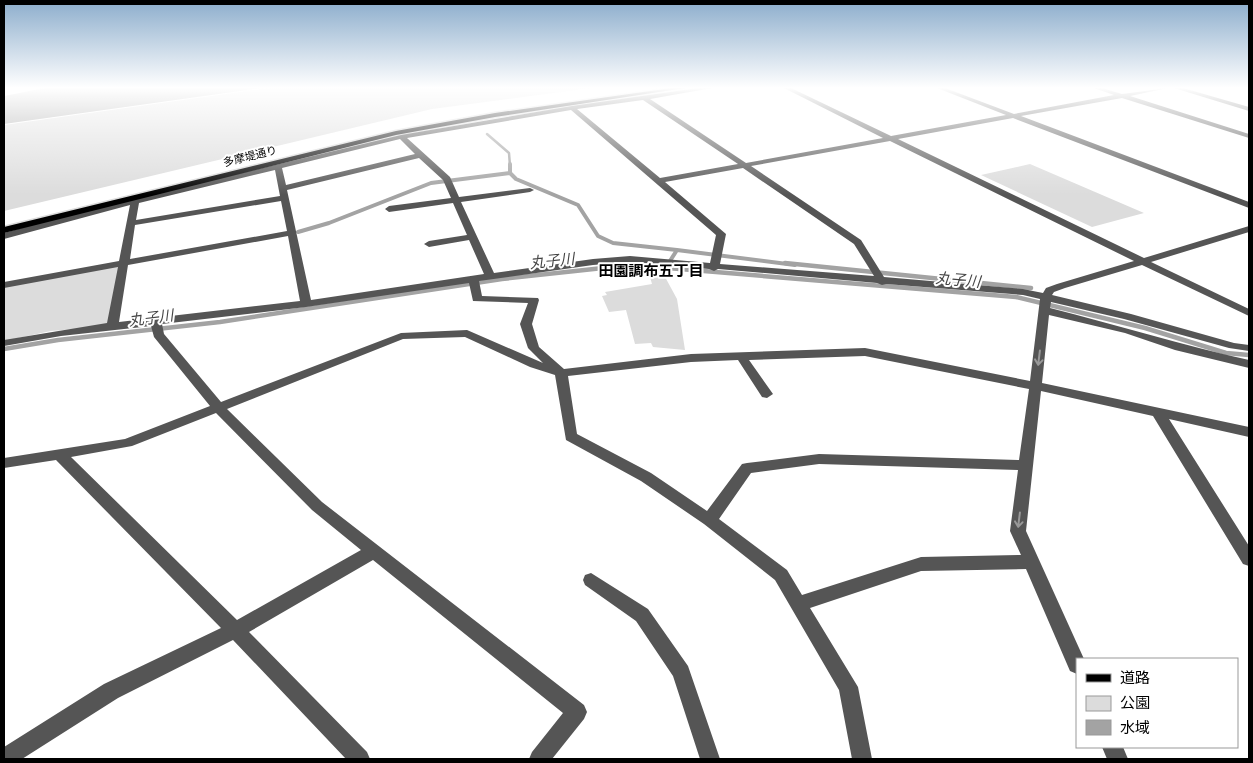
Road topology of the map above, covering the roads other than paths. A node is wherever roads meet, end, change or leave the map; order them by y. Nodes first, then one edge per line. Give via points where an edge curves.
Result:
1 (448, 124) edge
2 (480, 124) edge
3 (591, 124) edge
4 (683, 124) edge
5 (860, 124) edge
6 (970, 124) edge
7 (1033, 124) edge
8 (1210, 124) edge
9 (1249, 136) edge
10 (401, 137) junction
11 (890, 138) junction
12 (421, 155) junction
13 (745, 165) junction
14 (278, 166) junction
15 (659, 181) junction
16 (530, 190) dead end
17 (284, 193) junction
18 (456, 200) junction
19 (135, 203) junction
20 (1249, 205) edge
21 (389, 210) dead end
22 (69, 215) junction
23 (132, 223) junction
24 (1249, 229) edge
25 (4, 230) edge
26 (291, 233) junction
27 (4, 236) edge
28 (472, 237) junction
29 (429, 244) dead end
30 (1143, 261) junction
31 (125, 263) junction
32 (714, 268) junction
33 (490, 276) junction
34 (879, 277) junction
35 (474, 283) junction
36 (4, 285) edge
37 (1045, 303) junction
38 (306, 304) junction
39 (1249, 313) edge
40 (157, 327) junction
41 (112, 328) junction
42 (4, 343) edge
43 (1233, 346) junction
44 (1249, 348) edge
45 (741, 356) junction
46 (1249, 365) edge
47 (561, 373) junction
48 (1036, 386) junction
49 (767, 394) dead end
50 (219, 408) junction
51 (1158, 413) junction
52 (1249, 432) edge
53 (60, 455) junction
54 (4, 464) edge
55 (1026, 465) junction
56 (709, 520) junction
57 (374, 551) junction
58 (1249, 558) edge
59 (1032, 562) junction
60 (591, 580) dead end
61 (799, 604) junction
62 (235, 630) junction
63 (1076, 663) edge
64 (4, 759) edge
65 (360, 759) edge
66 (539, 759) edge
67 (710, 759) edge
68 (862, 759) edge

1 - 22 main road, 多摩堤通り via 396,133
2 - 10 street
3 - 15 street
4 - 13 street
5 - 11 street
6 - 11 street
7 - 20 street
8 - 9 street
10 - 12 street
10 - 14 street
11 - 13 street
11 - 30 street
12 - 17 street
12 - 18 street via 448,181
13 - 15 street
13 - 34 street via 858,242
14 - 17 street
14 - 19 street
15 - 32 street via 721,234
16 - 18 street
17 - 23 street
17 - 26 street
18 - 21 street
18 - 28 street
19 - 22 street
19 - 23 street
22 - 25 main road, 多摩堤通り
22 - 27 street
23 - 31 street
24 - 30 street
26 - 31 street
26 - 38 street
28 - 29 street
28 - 33 street
30 - 37 street via 1050,290
30 - 39 street
31 - 36 street
31 - 41 street
32 - 33 street via 630,259
32 - 34 street
33 - 35 street
34 - 37 street
35 - 38 street
35 - 47 street via 478,299 534,300 526,324 534,348
37 - 43 street
37 - 46 street via 1179,348
37 -> 48 street
38 - 40 street
40 - 41 street
40 - 50 street
41 - 42 street via 52,332
43 - 44 street
43 - 46 street
45 - 47 street via 691,358
45 - 48 street via 865,352
45 - 49 street
47 - 50 street via 466,333 401,336
47 - 56 street via 571,437 646,477
48 - 51 street
48 - 55 street
50 - 53 street via 127,443
50 - 57 street via 318,506
51 - 52 street
51 - 58 street
53 - 54 street
53 - 62 street
55 - 56 street via 819,459 747,468
55 -> 59 street via 1018,531
56 - 61 street via 781,575
57 - 62 street
57 - 66 street via 577,712
59 - 61 street via 922,564
59 - 63 street
60 - 67 street via 642,615 681,672
61 - 68 street via 848,687
62 - 64 street via 111,691
62 - 65 street

